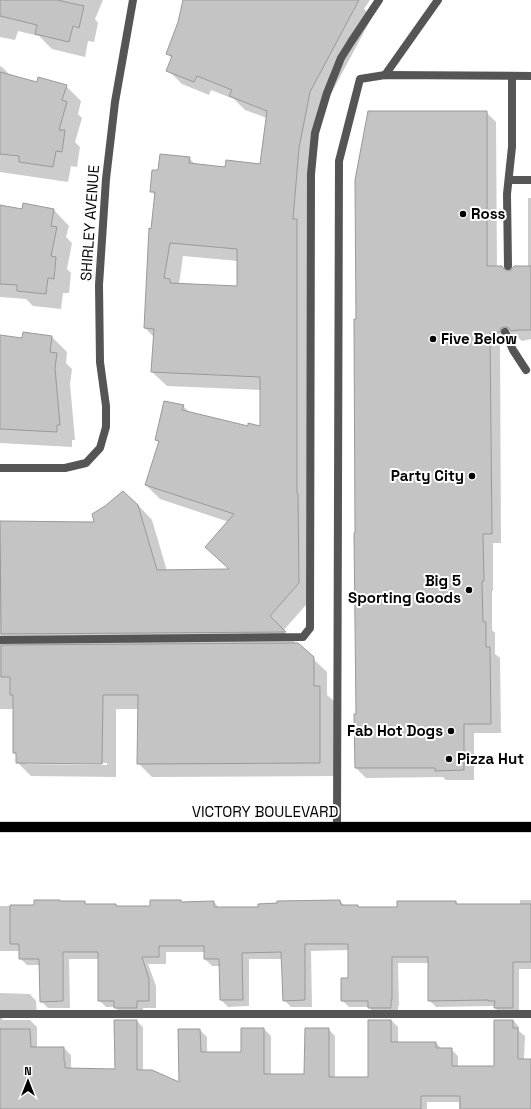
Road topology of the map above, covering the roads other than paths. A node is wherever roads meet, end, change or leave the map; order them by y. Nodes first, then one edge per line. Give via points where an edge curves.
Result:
1 (133, 0) edge
2 (379, 0) edge
3 (438, 0) edge
4 (385, 75) junction
5 (512, 76) junction
6 (531, 76) edge
7 (509, 180) junction
8 (531, 180) edge
9 (508, 266) dead end
10 (505, 332) dead end
11 (526, 370) dead end
12 (0, 468) edge
13 (0, 640) edge
14 (0, 827) edge
15 (337, 827) junction
16 (531, 827) edge
17 (0, 1014) edge
18 (531, 1014) edge

1 - 12 street, SHIRLEY AVENUE via 115,102 106,179 99,285 100,362 106,428 100,448 86,463 65,468
2 - 13 street via 342,58 327,93 315,133 311,174 310,628 302,637
3 - 4 street
4 - 5 street
4 - 15 street via 360,79 339,161
5 - 6 street
5 - 7 street via 512,147
7 - 8 street
7 - 9 street
10 - 11 street
14 - 15 main road, VICTORY BOULEVARD
15 - 16 main road, VICTORY BOULEVARD
17 - 18 street

